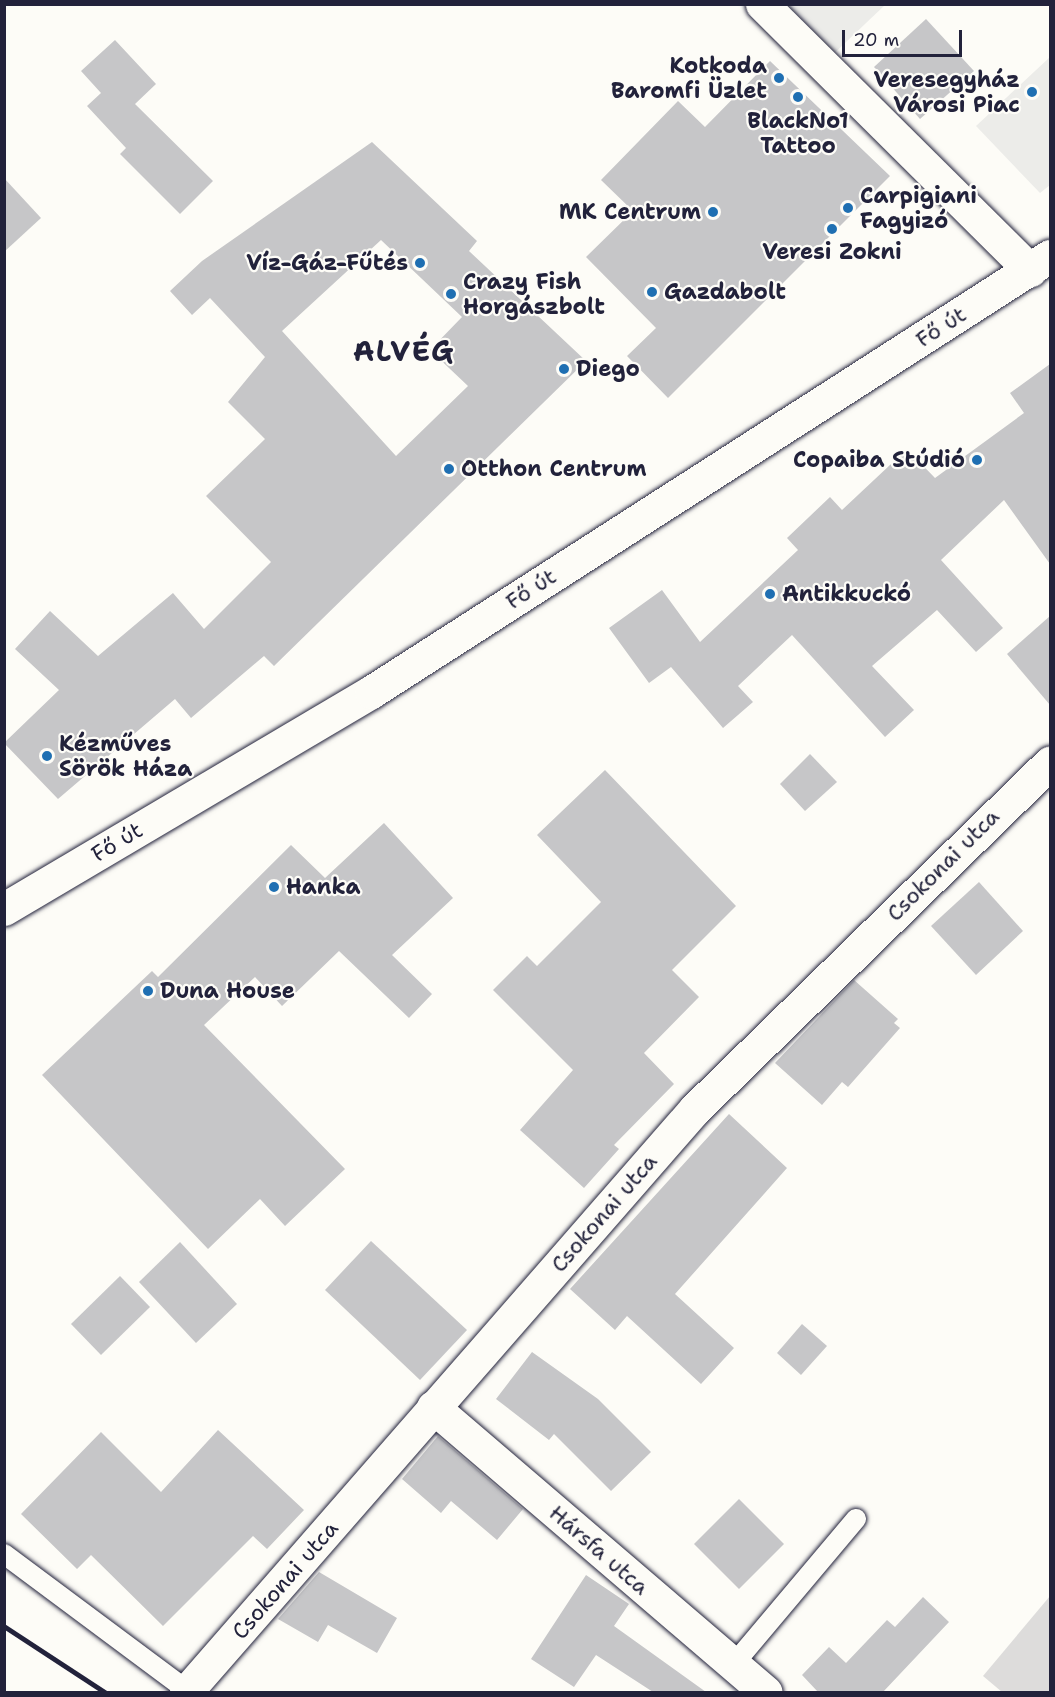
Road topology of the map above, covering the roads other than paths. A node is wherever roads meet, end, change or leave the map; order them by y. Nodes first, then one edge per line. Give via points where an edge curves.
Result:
1 (762, 4) edge
2 (1040, 263) edge
3 (1050, 762) edge
4 (4, 909) edge
5 (433, 1407) junction
6 (856, 1519) dead end
7 (4, 1554) edge
8 (734, 1665) junction
9 (187, 1692) edge
10 (765, 1692) edge

1 - 2 street
2 - 4 street, Fő út via 371,692
3 - 5 street, Csokonai utca via 695,1109
5 - 8 street, Hársfa utca
5 - 9 street, Csokonai utca
6 - 8 lane
7 - 9 lane
8 - 10 street, Hársfa utca

